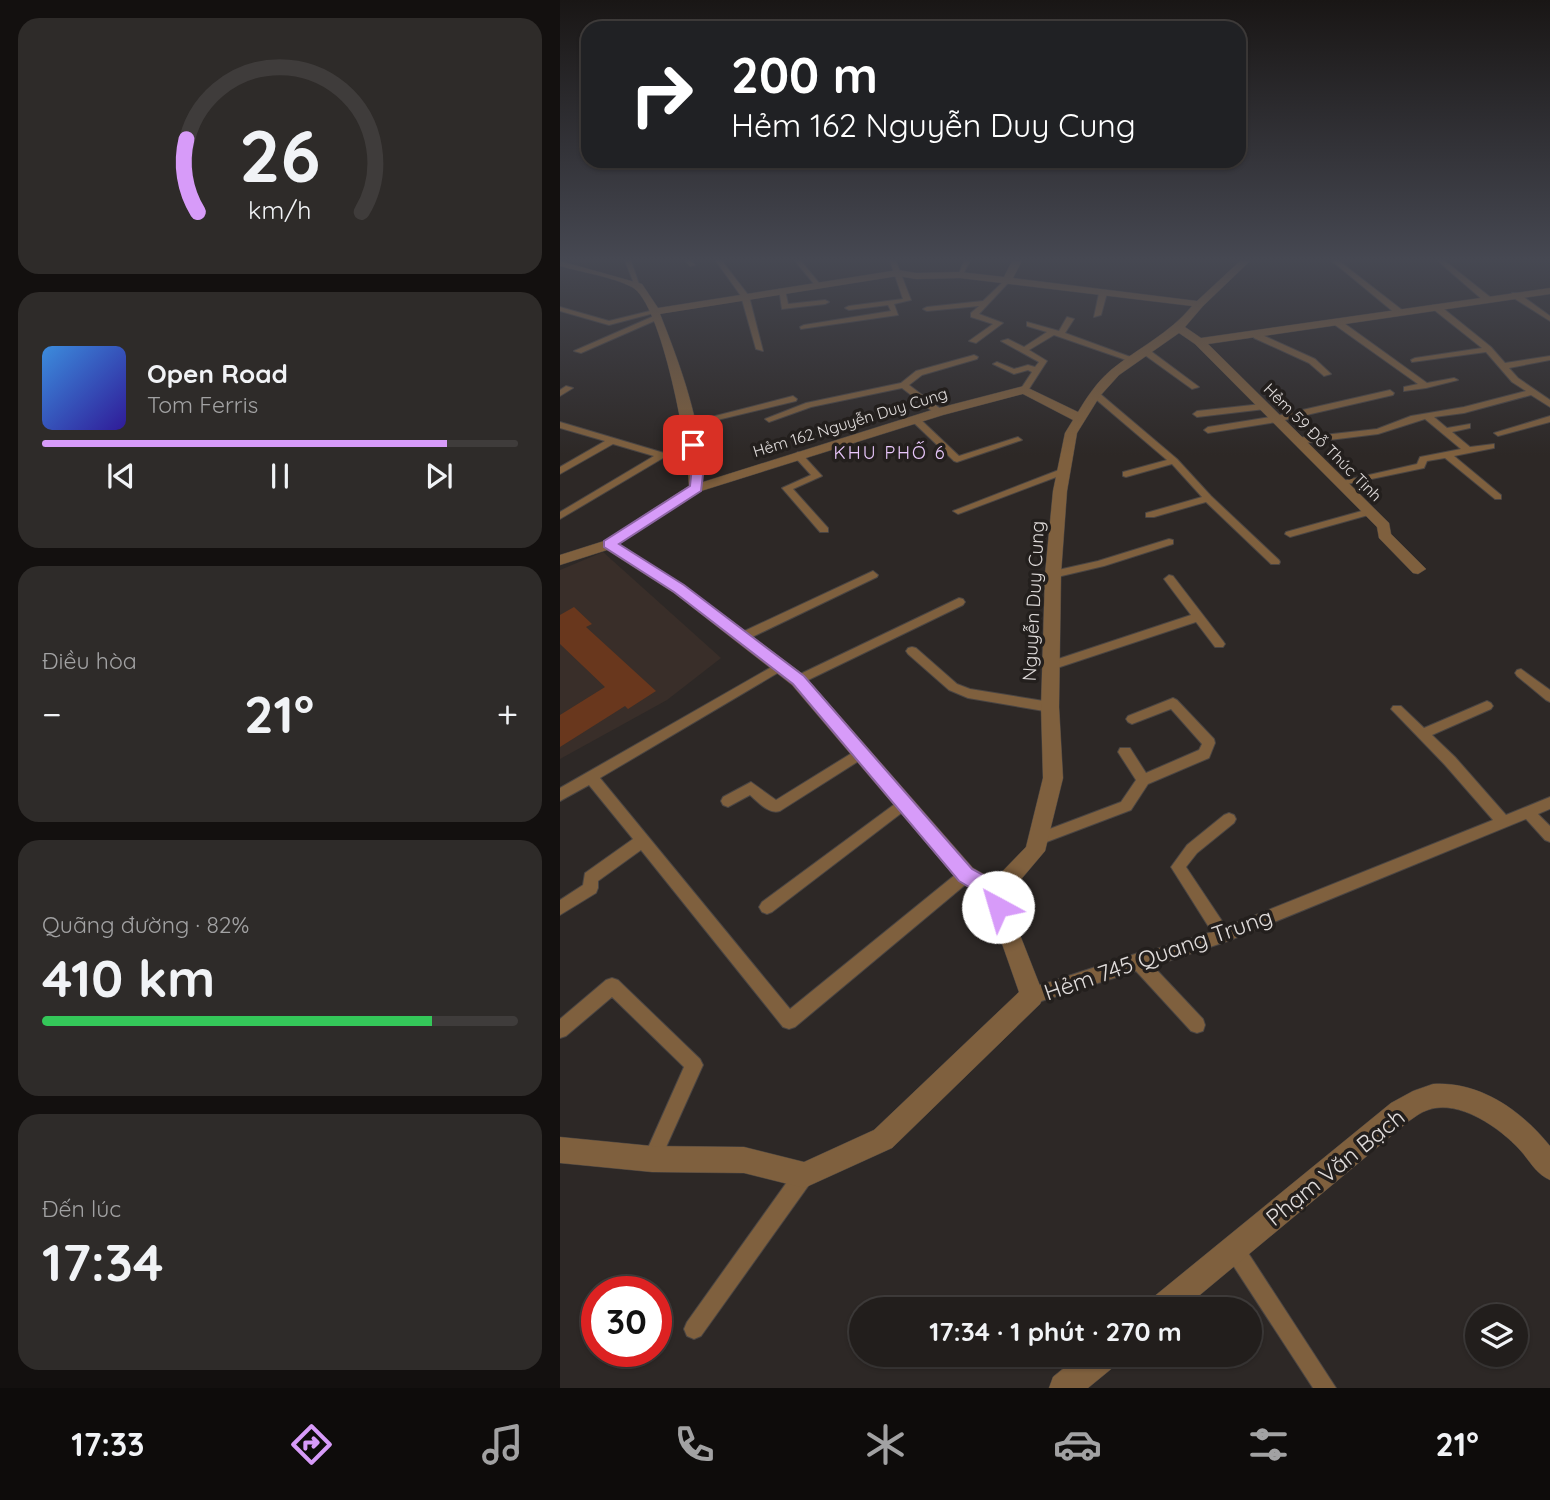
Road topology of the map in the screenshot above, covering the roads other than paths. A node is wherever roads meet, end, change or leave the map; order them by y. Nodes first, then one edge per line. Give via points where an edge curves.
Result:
1 (633, 326) edge
2 (659, 326) edge
3 (753, 326) edge
4 (812, 326) edge
5 (995, 326) edge
6 (1034, 326) edge
7 (1063, 326) edge
8 (1321, 326) edge
9 (1342, 326) edge
10 (1459, 326) edge
11 (804, 327) dead end
12 (1179, 328) joint
13 (1055, 334) junction
14 (1257, 336) junction
15 (973, 341) dead end
16 (1005, 341) dead end
17 (1199, 342) junction
18 (760, 349) dead end
19 (1488, 349) junction
20 (578, 351) dead end
21 (1024, 351) junction
22 (1139, 355) junction
23 (974, 357) dead end
24 (1550, 358) edge
25 (1415, 360) dead end
26 (998, 364) dead end
27 (1504, 366) junction
28 (1036, 371) junction
29 (1327, 374) dead end
30 (1454, 380) dead end
31 (904, 385) junction
32 (1426, 386) junction
33 (1195, 387) dead end
34 (569, 388) dead end
35 (1407, 389) dead end
36 (1024, 390) junction
37 (560, 393) edge
38 (1390, 393) dead end
39 (1095, 394) junction
40 (1536, 394) junction
41 (1550, 394) edge
42 (793, 399) dead end
43 (1550, 404) edge
44 (1262, 407) junction
45 (939, 412) junction
46 (1197, 414) dead end
47 (1426, 415) junction
48 (1079, 418) junction
49 (769, 419) dead end
50 (1276, 419) junction
51 (1550, 419) edge
52 (916, 420) junction
53 (688, 424) junction
54 (560, 425) edge
55 (1467, 426) dead end
56 (1208, 430) dead end
57 (1445, 431) junction
58 (1498, 433) dead end
59 (613, 440) junction
60 (1018, 440) dead end
61 (1297, 441) junction
62 (1491, 446) dead end
63 (1469, 451) junction
64 (662, 455) junction
65 (798, 455) junction
66 (1447, 455) junction
67 (1174, 461) junction
68 (698, 466) junction
69 (560, 471) edge
70 (1064, 471) junction
71 (1126, 474) dead end
72 (1341, 484) junction
73 (696, 488) junction
74 (1498, 497) dead end
75 (1208, 498) junction
76 (958, 511) dead end
77 (1369, 512) junction
78 (1150, 515) dead end
79 (560, 516) edge
80 (824, 530) dead end
81 (1290, 534) dead end
82 (1169, 542) dead end
83 (609, 544) junction
84 (560, 560) edge
85 (1275, 562) dead end
86 (1418, 569) dead end
87 (1053, 574) junction
88 (873, 575) dead end
89 (1169, 579) dead end
90 (959, 602) dead end
91 (1198, 617) junction
92 (742, 637) junction
93 (1219, 644) dead end
94 (912, 651) dead end
95 (782, 665) junction
96 (1050, 666) junction
97 (1521, 673) dead end
98 (798, 680) junction
99 (1550, 697) edge
100 (1487, 706) dead end
101 (1050, 707) junction
102 (1397, 709) dead end
103 (1132, 719) dead end
104 (1423, 734) junction
105 (1125, 752) dead end
106 (860, 753) junction
107 (591, 777) junction
108 (1143, 780) junction
109 (560, 795) edge
110 (729, 801) dead end
111 (1550, 803) edge
112 (903, 804) junction
113 (1527, 810) junction
114 (1228, 819) dead end
115 (1503, 821) junction
116 (1550, 836) edge
117 (1036, 840) junction
118 (642, 841) junction
119 (965, 875) junction
120 (996, 893) junction
121 (767, 907) dead end
122 (560, 908) edge
123 (1223, 936) junction
124 (1138, 961) junction
125 (1032, 996) junction
126 (1197, 1025) dead end
127 (560, 1030) edge
128 (560, 1150) edge
129 (652, 1159) junction
130 (1550, 1167) edge
131 (804, 1175) junction
132 (1234, 1249) junction
133 (1176, 1297) edge
134 (694, 1329) dead end
135 (1089, 1367) edge
136 (1064, 1388) edge
137 (1325, 1388) edge

1 - 20 lane
2 - 53 street
3 - 18 lane
4 - 11 lane
5 - 15 lane
6 - 13 lane
7 - 13 lane
8 - 14 street
9 - 32 lane
10 - 19 lane
12 - 17 street, Hẻm 59 Đỗ Thúc Tịnh
12 - 22 street, Nguyễn Duy Cung
13 - 21 lane
13 - 22 lane
14 - 17 street
14 - 29 lane via 1312,361
16 - 21 lane
17 - 44 street, Hẻm 59 Đỗ Thúc Tịnh
19 - 25 lane
19 - 27 lane
21 - 28 lane via 1043,361
22 - 33 lane
22 - 39 street, Nguyễn Duy Cung
23 - 31 lane via 919,373
24 - 27 lane
26 - 28 lane via 1014,372 1028,367
27 - 40 lane
28 - 36 lane
30 - 32 lane
31 - 45 lane
31 - 49 lane via 809,405
32 - 35 lane
34 - 37 lane
36 - 45 street, Hẻm 162 Nguyễn Duy Cung
36 - 48 street
38 - 50 lane
39 - 48 street, Nguyễn Duy Cung
39 - 67 lane
40 - 41 lane
40 - 43 lane
40 - 47 lane
42 - 53 lane
44 - 46 lane
44 - 50 street, Hẻm 59 Đỗ Thúc Tịnh
45 - 52 street, Hẻm 162 Nguyễn Duy Cung
47 - 57 lane
47 - 61 lane via 1378,431
48 - 70 street, Nguyễn Duy Cung via 1071,433
50 - 56 lane
50 - 61 street, Hẻm 59 Đỗ Thúc Tịnh
51 - 58 lane
52 - 60 lane via 957,459
52 - 65 street, Hẻm 162 Nguyễn Duy Cung
53 - 68 street
54 - 59 lane
55 - 57 lane
57 - 63 lane
59 - 64 lane
59 - 69 lane
61 - 72 street, Hẻm 59 Đỗ Thúc Tịnh
62 - 63 lane
63 - 66 lane
64 - 68 lane
64 - 79 lane
65 - 73 street, Hẻm 162 Nguyễn Duy Cung
65 - 80 lane via 817,476 787,488
66 - 72 lane via 1423,459 1421,466
66 - 74 lane
67 - 71 lane
67 - 75 lane
68 - 73 street
70 - 76 lane
70 - 87 street, Nguyễn Duy Cung
72 - 77 street, Hẻm 59 Đỗ Thúc Tịnh
73 - 83 street, Hẻm 162 Nguyễn Duy Cung
75 - 78 lane
75 - 85 lane
77 - 81 lane
77 - 86 street, Hẻm 59 Đỗ Thúc Tịnh via 1384,526 1384,535
82 - 87 lane
83 - 84 street, Hẻm 162 Nguyễn Duy Cung
83 - 92 street
87 - 96 street, Nguyễn Duy Cung
88 - 92 lane
89 - 91 lane
90 - 98 lane
91 - 93 lane
91 - 96 lane
92 - 95 street
94 - 101 lane via 953,687
95 - 98 street
95 - 107 lane
96 - 101 street, Nguyễn Duy Cung
97 - 99 lane
98 - 106 street
100 - 104 lane
101 - 117 street, Nguyễn Duy Cung via 1053,778
102 - 104 lane
103 - 108 lane via 1173,703 1209,743 1205,754
104 - 115 lane
105 - 108 lane
106 - 110 lane via 775,807 751,788
106 - 112 street
107 - 109 lane
107 - 118 lane
108 - 117 lane via 1126,806
111 - 113 lane, Hẻm 745 Quang Trung
112 - 119 street
112 - 121 lane
113 - 115 lane, Hẻm 745 Quang Trung
113 - 116 lane
114 - 123 lane via 1178,867
115 - 123 lane, Hẻm 745 Quang Trung
117 - 120 street, Nguyễn Duy Cung via 1035,851
118 - 119 lane via 789,1021
118 - 122 lane via 590,878 591,888
119 - 120 street
120 - 125 street
123 - 124 lane, Hẻm 745 Quang Trung
124 - 125 lane, Hẻm 745 Quang Trung
124 - 126 lane
125 - 131 street, Hẻm 745 Quang Trung via 883,1139
127 - 129 lane via 612,986 694,1065
128 - 129 street
129 - 131 street via 744,1160
130 - 132 street, Phạm Văn Bạch via 1524,1133 1503,1116 1481,1104 1445,1095 1427,1097 1400,1112
131 - 134 lane
132 - 133 street, Phạm Văn Bạch
132 - 137 lane
135 - 136 street

